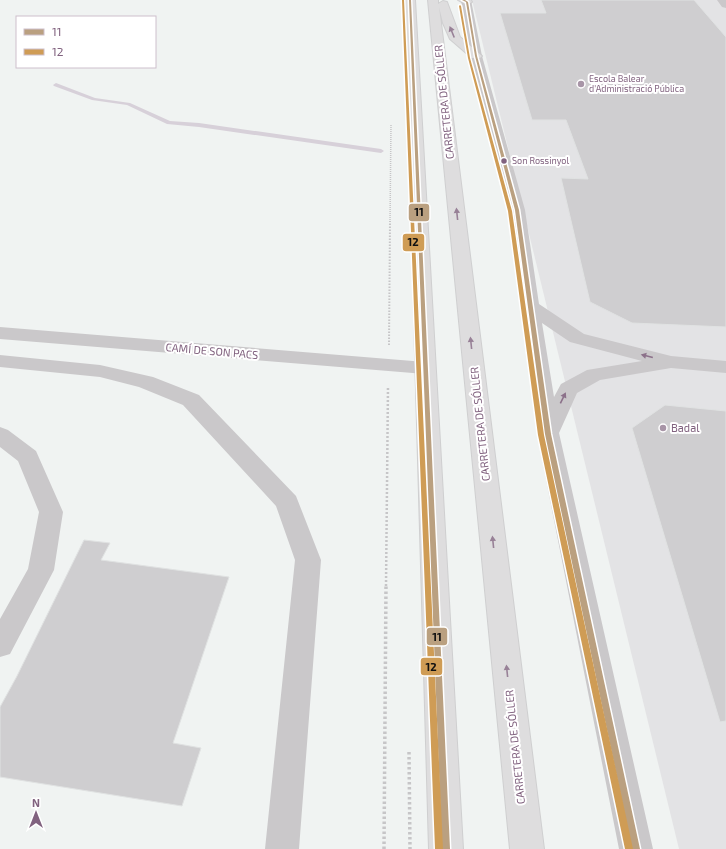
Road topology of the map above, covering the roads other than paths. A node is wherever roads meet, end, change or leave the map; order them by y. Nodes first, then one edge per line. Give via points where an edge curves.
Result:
1 (410, 0) edge
2 (433, 0) edge
3 (439, 0) edge
4 (722, 0) edge
5 (466, 3) edge
6 (726, 5) edge
7 (476, 56) junction
8 (530, 306) junction
9 (0, 333) edge
10 (0, 361) edge
11 (671, 362) junction
12 (726, 367) edge
13 (425, 368) junction
14 (548, 434) junction
15 (0, 435) edge
16 (0, 645) edge
17 (282, 849) edge
18 (446, 849) edge
19 (527, 849) edge
20 (636, 849) edge

1 - 13 main road
19 -> 2 main road, CARRETERA DE SÓLLER
7 -> 3 main road via 455,39
4 - 6 street
5 - 7 street
7 - 8 street via 517,210
11 -> 8 street via 577,338
8 - 14 street
9 - 13 street, CAMÍ DE SON PACS
10 - 17 street via 100,371 146,382 191,400 287,502 308,560
11 - 12 street
14 -> 11 street via 568,389 594,375
13 - 18 main road
14 - 20 street
15 - 16 street via 28,457 51,512 41,570

